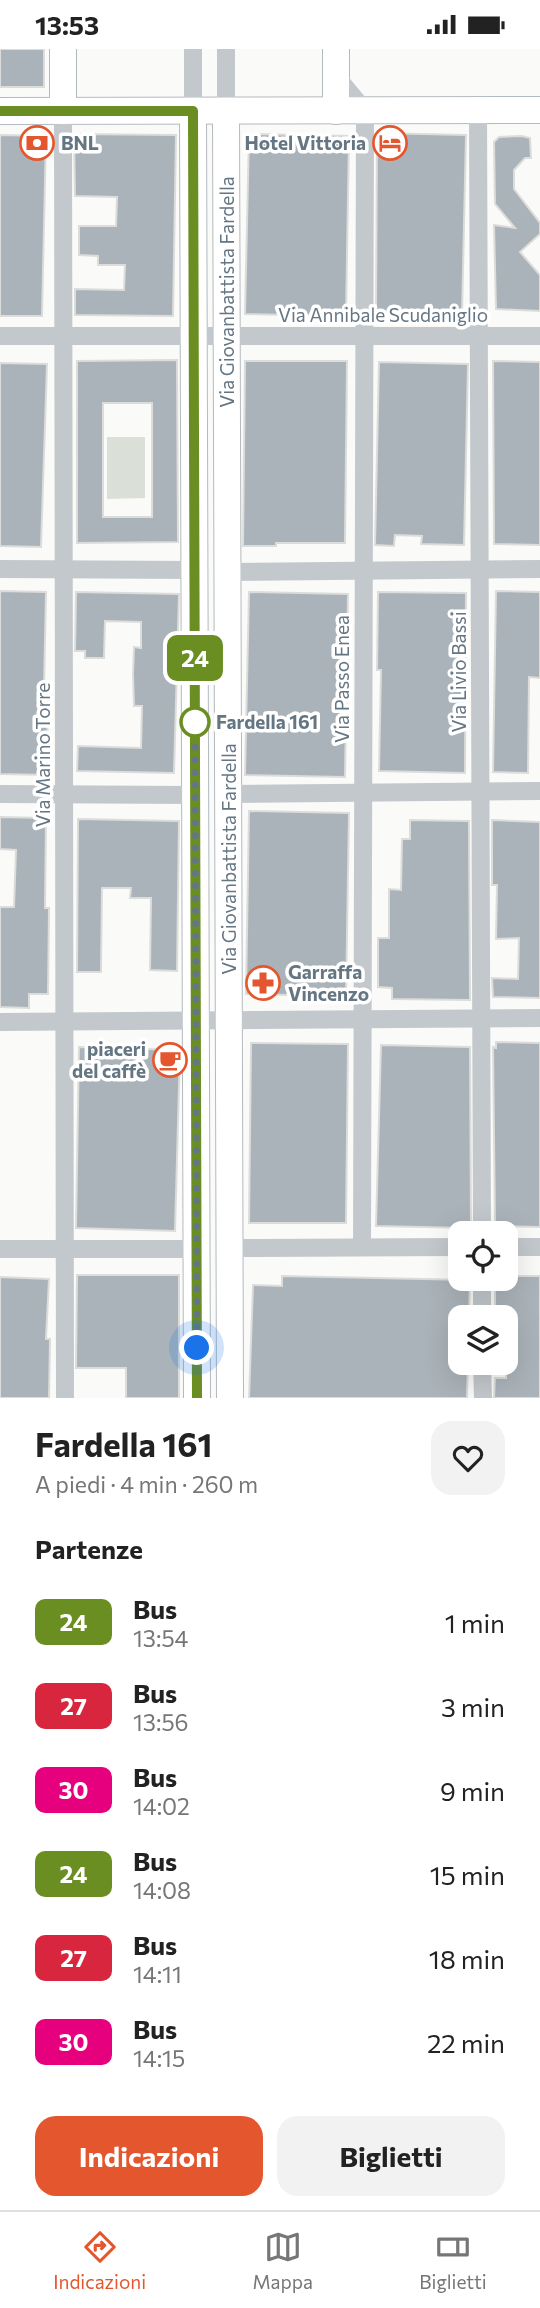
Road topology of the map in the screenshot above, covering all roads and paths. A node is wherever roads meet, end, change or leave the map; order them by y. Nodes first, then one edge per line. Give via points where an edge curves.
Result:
1 (63, 49) edge
2 (193, 49) edge
3 (226, 49) edge
4 (336, 49) edge
5 (336, 76) junction
6 (478, 110) junction
7 (540, 110) edge
8 (0, 111) edge
9 (54, 111) junction
10 (193, 111) junction
11 (226, 111) junction
12 (336, 111) junction
13 (365, 111) junction
14 (0, 336) edge
15 (64, 336) junction
16 (194, 336) junction
17 (227, 336) junction
18 (364, 336) junction
19 (479, 336) junction
20 (540, 336) edge
21 (0, 569) edge
22 (540, 569) edge
23 (64, 570) junction
24 (195, 570) junction
25 (480, 570) junction
26 (363, 571) junction
27 (228, 572) junction
28 (540, 791) edge
29 (480, 792) junction
30 (0, 793) edge
31 (363, 793) junction
32 (64, 794) junction
33 (228, 794) junction
34 (195, 795) junction
35 (362, 1018) junction
36 (481, 1018) junction
37 (540, 1018) edge
38 (229, 1019) junction
39 (196, 1020) junction
40 (65, 1021) junction
41 (0, 1022) edge
42 (482, 1221) edge
43 (362, 1247) junction
44 (448, 1247) edge
45 (518, 1247) edge
46 (540, 1247) edge
47 (230, 1248) junction
48 (0, 1249) edge
49 (65, 1249) junction
50 (197, 1249) junction
51 (482, 1375) edge
52 (65, 1398) edge
53 (197, 1398) edge
54 (230, 1398) edge
55 (482, 1398) edge

1 - 9 main road
2 - 10 street
3 - 11 street
4 - 5 main road
5 - 12 main road
5 - 13 street
6 - 7 main road
6 - 13 main road
6 - 19 street, Via Livio Bassi
8 - 9 main road
9 - 10 main road
9 - 15 street, Via Marino Torre
10 - 11 main road
10 - 16 main road, Via Giovanbattista Fardella
11 - 12 main road
11 - 17 main road, Via Giovanbattista Fardella
12 - 13 main road
13 - 18 street, Via Passo Enea
14 - 15 street, Via Annibale Scudaniglio
15 - 16 street, Via Annibale Scudaniglio
15 - 23 street, Via Marino Torre
16 - 17 street, Via Annibale Scudaniglio
16 - 24 main road, Via Giovanbattista Fardella
17 - 18 street, Via Annibale Scudaniglio
17 - 27 main road, Via Giovanbattista Fardella
18 - 19 street, Via Annibale Scudaniglio
18 - 26 street, Via Passo Enea
19 - 20 street, Via Annibale Scudaniglio
19 - 25 street, Via Livio Bassi
21 - 23 street
22 - 25 street
23 - 24 street
23 - 32 street, Via Marino Torre
24 - 34 main road, Via Giovanbattista Fardella
25 - 26 street
25 - 29 street, Via Livio Bassi
26 - 27 street
26 - 31 street, Via Passo Enea
27 - 33 main road, Via Giovanbattista Fardella
28 - 29 street
29 - 31 street
29 - 36 street, Via Livio Bassi
30 - 32 street
31 - 33 street
31 - 35 street, Via Passo Enea
32 - 34 street
32 - 40 street, Via Marino Torre
33 - 38 main road, Via Giovanbattista Fardella
34 - 39 main road, Via Giovanbattista Fardella
35 - 36 street
35 - 38 street
35 - 43 street, Via Passo Enea
36 - 37 street
36 - 42 street, Via Livio Bassi
38 - 39 street
38 - 47 main road, Via Giovanbattista Fardella
39 - 40 street
39 - 50 main road, Via Giovanbattista Fardella
40 - 41 street
40 - 49 street, Via Marino Torre
43 - 44 street
43 - 47 street
45 - 46 street
47 - 54 main road, Via Giovanbattista Fardella
48 - 49 street
49 - 50 street
49 - 52 street, Via Marino Torre
50 - 53 main road, Via Giovanbattista Fardella
51 - 55 street

